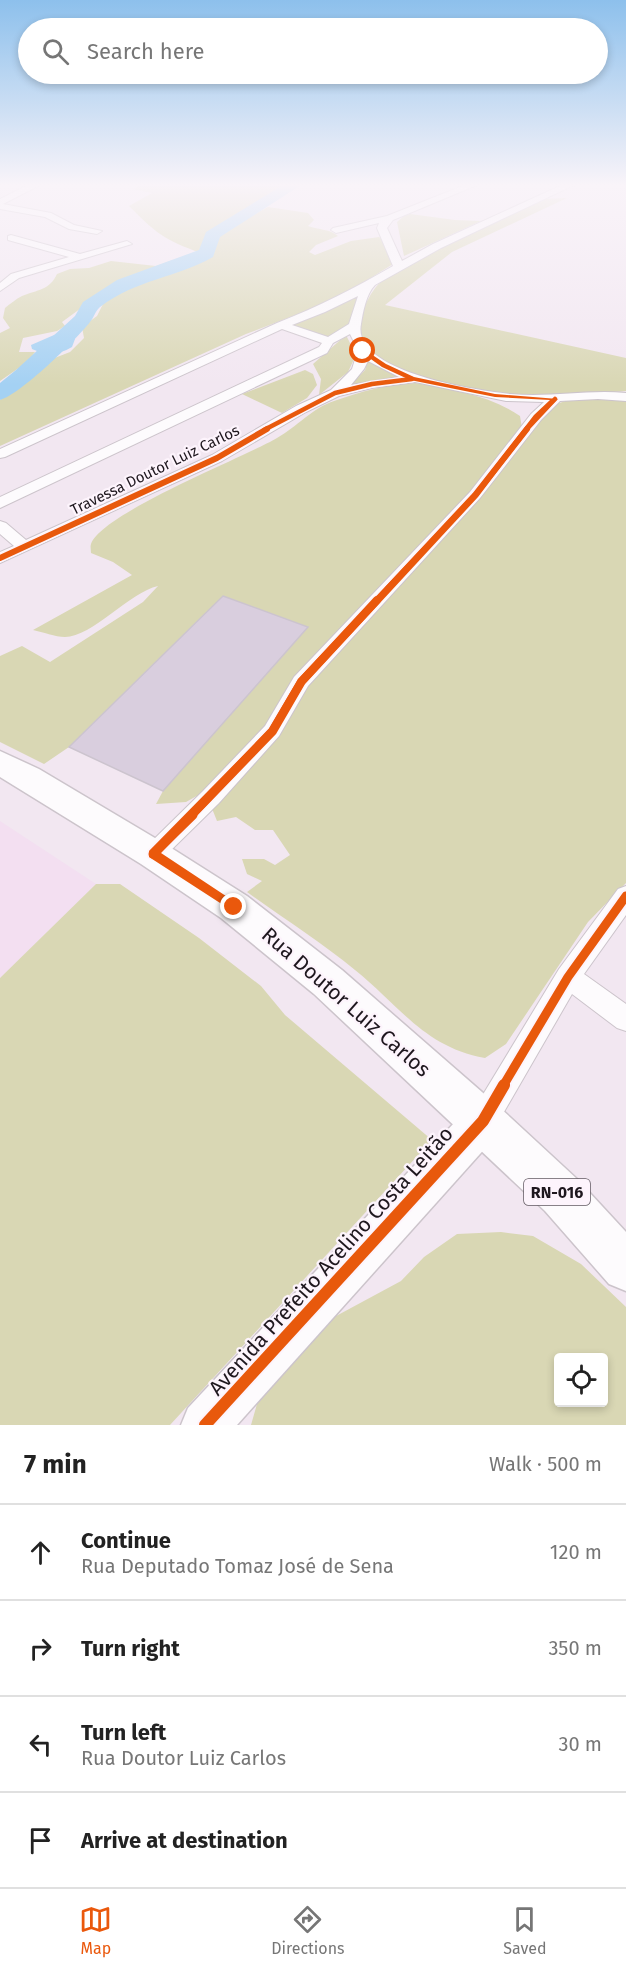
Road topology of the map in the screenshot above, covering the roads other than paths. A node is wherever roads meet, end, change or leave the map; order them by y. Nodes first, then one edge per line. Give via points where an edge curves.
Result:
1 (59, 252) edge
2 (102, 252) edge
3 (392, 252) edge
4 (426, 252) edge
5 (79, 257) junction
6 (399, 267) junction
7 (367, 287) junction
8 (0, 288) edge
9 (281, 325) junction
10 (355, 331) junction
11 (329, 341) junction
12 (363, 351) junction
13 (412, 379) junction
14 (335, 393) junction
15 (626, 395) edge
16 (555, 399) junction
17 (0, 454) edge
18 (0, 503) edge
19 (0, 526) edge
20 (25, 547) junction
21 (0, 558) edge
22 (0, 764) edge
23 (153, 854) junction
24 (625, 898) edge
25 (568, 977) junction
26 (626, 1019) edge
27 (483, 1121) junction
28 (626, 1267) edge
29 (205, 1425) edge

1 - 5 street
2 - 5 street
3 - 6 street
4 - 6 street
5 - 8 street via 15,276
6 - 7 street
7 - 9 street
7 - 10 street
9 - 11 street
9 - 17 street
10 - 11 street
10 - 12 street
11 - 18 street via 323,350
12 - 13 street
12 - 14 street via 358,372
13 - 14 street
13 - 16 street via 495,396
14 - 20 street, Travessa Doutor Luiz Carlos via 218,458
15 - 16 street
16 - 23 street via 536,417 475,495 301,682 272,731
19 - 20 street
20 - 21 street, Travessa Doutor Luiz Carlos
22 - 23 main road, Rua Doutor Luiz Carlos / RN-016
23 - 27 main road, Rua Doutor Luiz Carlos / RN-016 via 234,907 328,982
24 - 25 street
25 - 26 street
25 - 27 street
27 - 28 main road, Rua Doutor Luiz Carlos / RN-016 via 585,1220
27 - 29 street, Avenida Prefeito Acelino Costa Leitão

